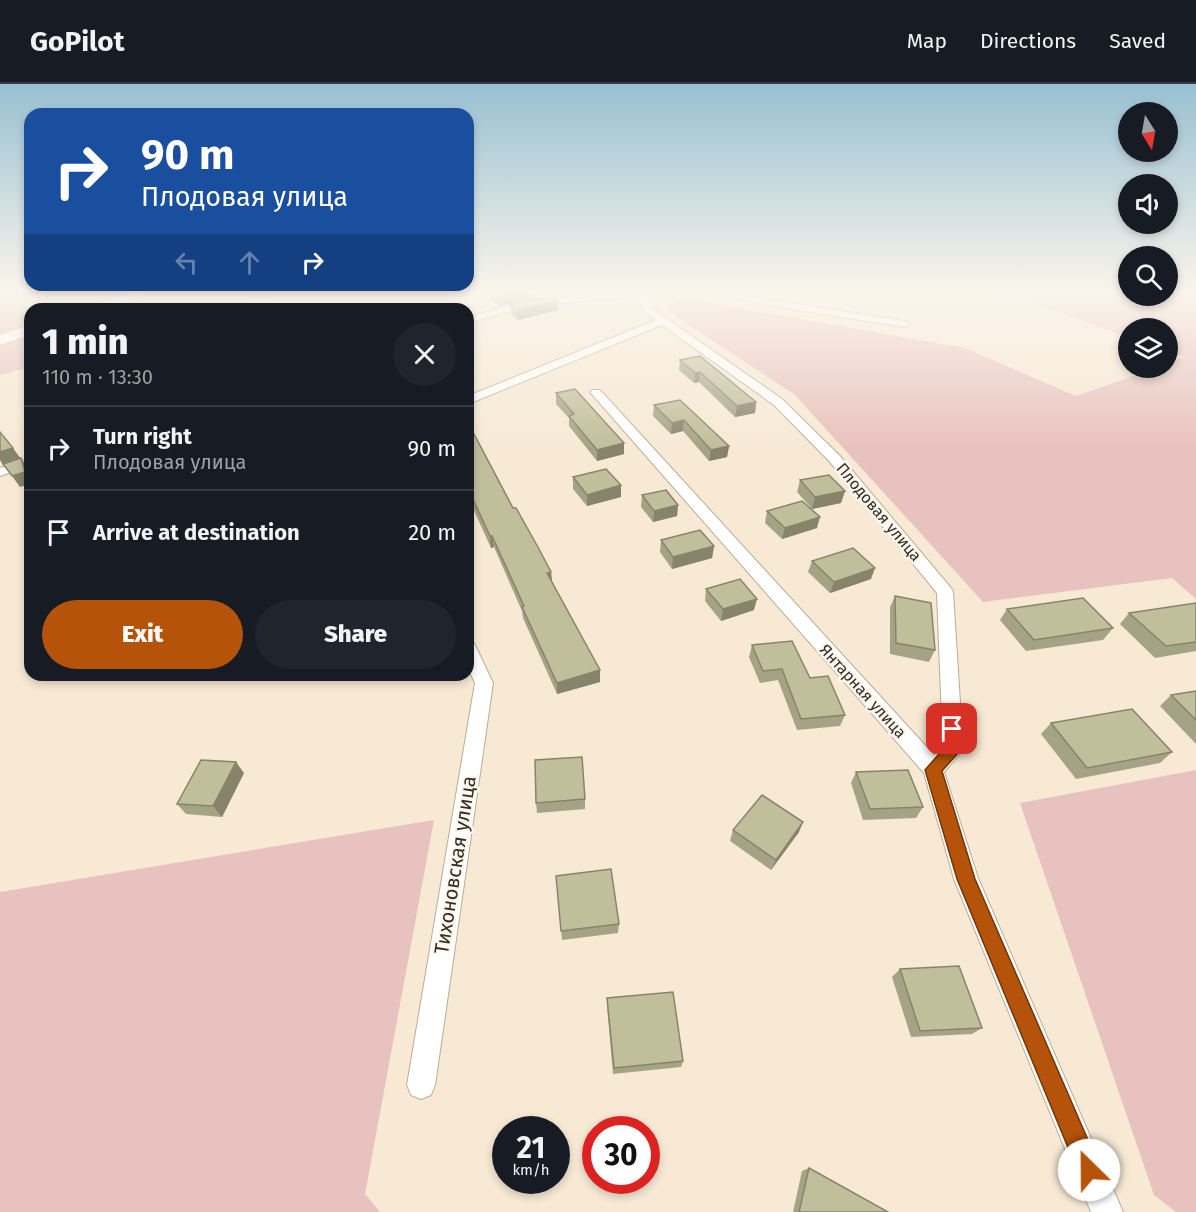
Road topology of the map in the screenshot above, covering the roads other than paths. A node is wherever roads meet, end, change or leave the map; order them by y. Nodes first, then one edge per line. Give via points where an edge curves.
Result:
1 (610, 343) edge
2 (694, 343) edge
3 (596, 392) dead end
4 (474, 398) edge
5 (24, 464) edge
6 (0, 472) edge
7 (474, 661) edge
8 (933, 770) junction
9 (421, 1085) dead end
10 (1107, 1212) edge

1 - 4 street
2 - 8 street, Плодовая улица via 778,402 834,459 945,592 953,750
3 - 8 street, Янтарная улица
5 - 6 street
7 - 9 street, Тихоновская улица via 484,683
8 - 10 street, Янтарная улица via 966,879

